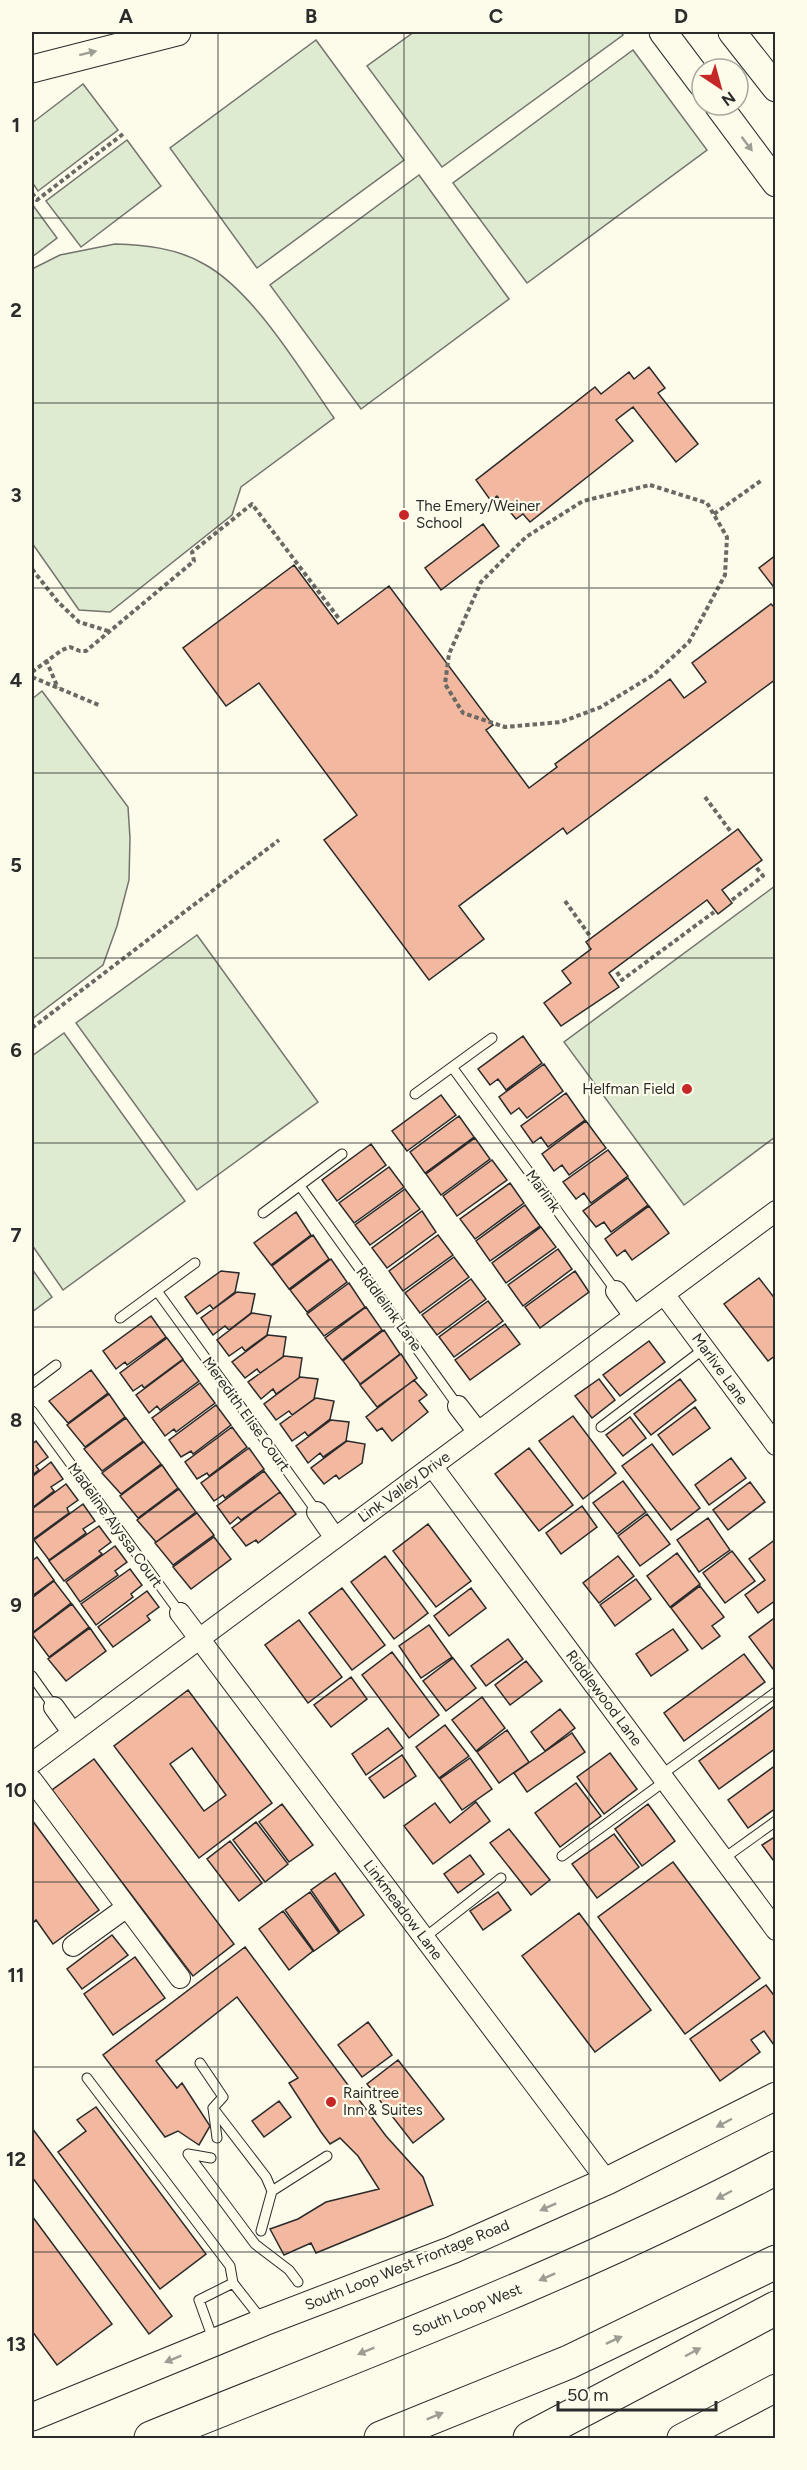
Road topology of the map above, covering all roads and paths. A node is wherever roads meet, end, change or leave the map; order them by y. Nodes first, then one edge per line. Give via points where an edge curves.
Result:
1 (177, 32) edge
2 (663, 32) edge
3 (732, 32) edge
4 (690, 68) edge
5 (32, 69) edge
6 (773, 79) edge
7 (727, 117) edge
8 (123, 134) dead end
9 (776, 183) edge
10 (32, 193) edge
11 (762, 480) dead end
12 (714, 514) junction
13 (32, 569) edge
14 (340, 621) dead end
15 (109, 631) junction
16 (46, 660) junction
17 (32, 672) edge
18 (32, 677) edge
19 (58, 688) junction
20 (101, 706) dead end
21 (705, 797) dead end
22 (731, 832) dead end
23 (279, 840) dead end
24 (756, 867) dead end
25 (732, 900) dead end
26 (564, 901) dead end
27 (714, 912) dead end
28 (590, 936) dead end
29 (617, 972) dead end
30 (32, 1028) edge
31 (492, 1038) dead end
32 (453, 1066) junction
33 (415, 1094) dead end
34 (342, 1154) dead end
35 (300, 1186) junction
36 (776, 1211) edge
37 (263, 1213) dead end
38 (195, 1263) dead end
39 (157, 1291) junction
40 (616, 1291) joint
41 (664, 1293) junction
42 (634, 1316) junction
43 (120, 1318) dead end
44 (705, 1348) junction
45 (56, 1365) dead end
46 (32, 1383) edge
47 (458, 1406) joint
48 (32, 1411) edge
49 (601, 1427) dead end
50 (478, 1432) junction
51 (776, 1444) edge
52 (432, 1466) junction
53 (316, 1512) joint
54 (335, 1538) junction
55 (180, 1613) joint
56 (199, 1639) junction
57 (32, 1676) edge
58 (776, 1692) edge
59 (54, 1707) joint
60 (72, 1732) junction
61 (32, 1763) edge
62 (663, 1778) junction
63 (32, 1780) edge
64 (776, 1821) edge
65 (562, 1856) dead end
66 (723, 1859) junction
67 (501, 1878) dead end
68 (127, 1907) junction
69 (776, 1930) edge
70 (424, 1938) junction
71 (73, 1946) dead end
72 (180, 1978) dead end
73 (200, 2063) dead end
74 (87, 2078) dead end
75 (776, 2096) edge
76 (213, 2108) junction
77 (217, 2138) dead end
78 (327, 2156) dead end
79 (211, 2158) dead end
80 (776, 2168) edge
81 (607, 2181) junction
82 (272, 2191) junction
83 (261, 2231) dead end
84 (260, 2252) dead end
85 (776, 2262) edge
86 (233, 2283) junction
87 (302, 2294) junction
88 (776, 2308) edge
89 (264, 2322) junction
90 (215, 2342) junction
91 (776, 2388) edge
92 (32, 2417) edge
93 (151, 2439) edge
94 (381, 2439) edge
95 (530, 2439) edge
96 (681, 2439) edge

5 -> 1 main road
2 - 4 main road
3 - 6 main road
7 -> 9 main road
8 - 10 path via 37,200
11 - 12 path
12 - 12 path via 707,503 650,485 583,501 526,537 482,582 449,654 445,684 463,713 505,727 561,722 601,707 653,675 689,642 725,575 728,537
13 - 15 path via 79,622
14 - 15 path via 252,504 192,552 194,561
15 - 16 path via 86,651 70,647
16 - 17 path
16 - 19 path
18 - 19 path
19 - 20 path
21 - 22 path
23 - 30 path
24 - 25 path via 763,876
26 - 28 path
27 - 29 path via 622,980
31 - 32 lane
32 - 33 lane
32 - 40 lane, Marlink
34 - 35 lane
35 - 37 lane
35 - 47 lane, Riddlelink Lane
36 - 41 street, Link Valley Drive
38 - 39 lane
39 - 43 lane
39 - 53 lane, Meredith Elise Court
40 - 42 street, Marlink
41 - 42 street, Link Valley Drive
41 - 44 street, Marlive Lane
42 - 50 street, Link Valley Drive
44 - 49 lane
44 - 51 street, Marlive Lane
45 - 46 lane
47 - 50 street, Riddlelink Lane
48 - 55 lane, Madeline Alyssa Court
50 - 52 street, Link Valley Drive
52 - 54 street, Link Valley Drive
52 - 62 street, Riddlewood Lane
53 - 54 street, Meredith Elise Court
54 - 56 street, Link Valley Drive
55 - 56 street, Madeline Alyssa Court
56 - 60 street, Link Valley Drive
56 - 70 street, Linkmeadow Lane
57 - 59 lane
58 - 62 lane
59 - 60 street
60 - 61 street, Link Valley Drive
62 - 65 lane
62 - 66 street, Riddlewood Lane
63 - 68 street
64 - 66 lane
66 - 69 street, Riddlewood Lane
67 - 70 lane
68 - 71 street
68 - 72 street
70 - 81 street, Linkmeadow Lane
73 - 76 lane via 223,2097
74 - 86 lane via 230,2266
75 -> 81 main road, South Loop West Frontage Road
76 - 77 lane
76 - 82 lane via 266,2177
78 - 82 lane
79 - 87 lane via 188,2154 255,2244 289,2270
80 -> 93 highway, South Loop West via 708,2204 529,2285
81 -> 87 main road, South Loop West Frontage Road via 452,2250
82 - 83 lane
84 - 87 lane
94 -> 85 highway via 568,2362
86 - 89 lane
86 - 90 lane via 199,2300
87 - 89 main road, South Loop West Frontage Road
95 -> 88 highway
89 - 90 main road, South Loop West Frontage Road
90 -> 92 main road, South Loop West Frontage Road
91 - 96 main road

